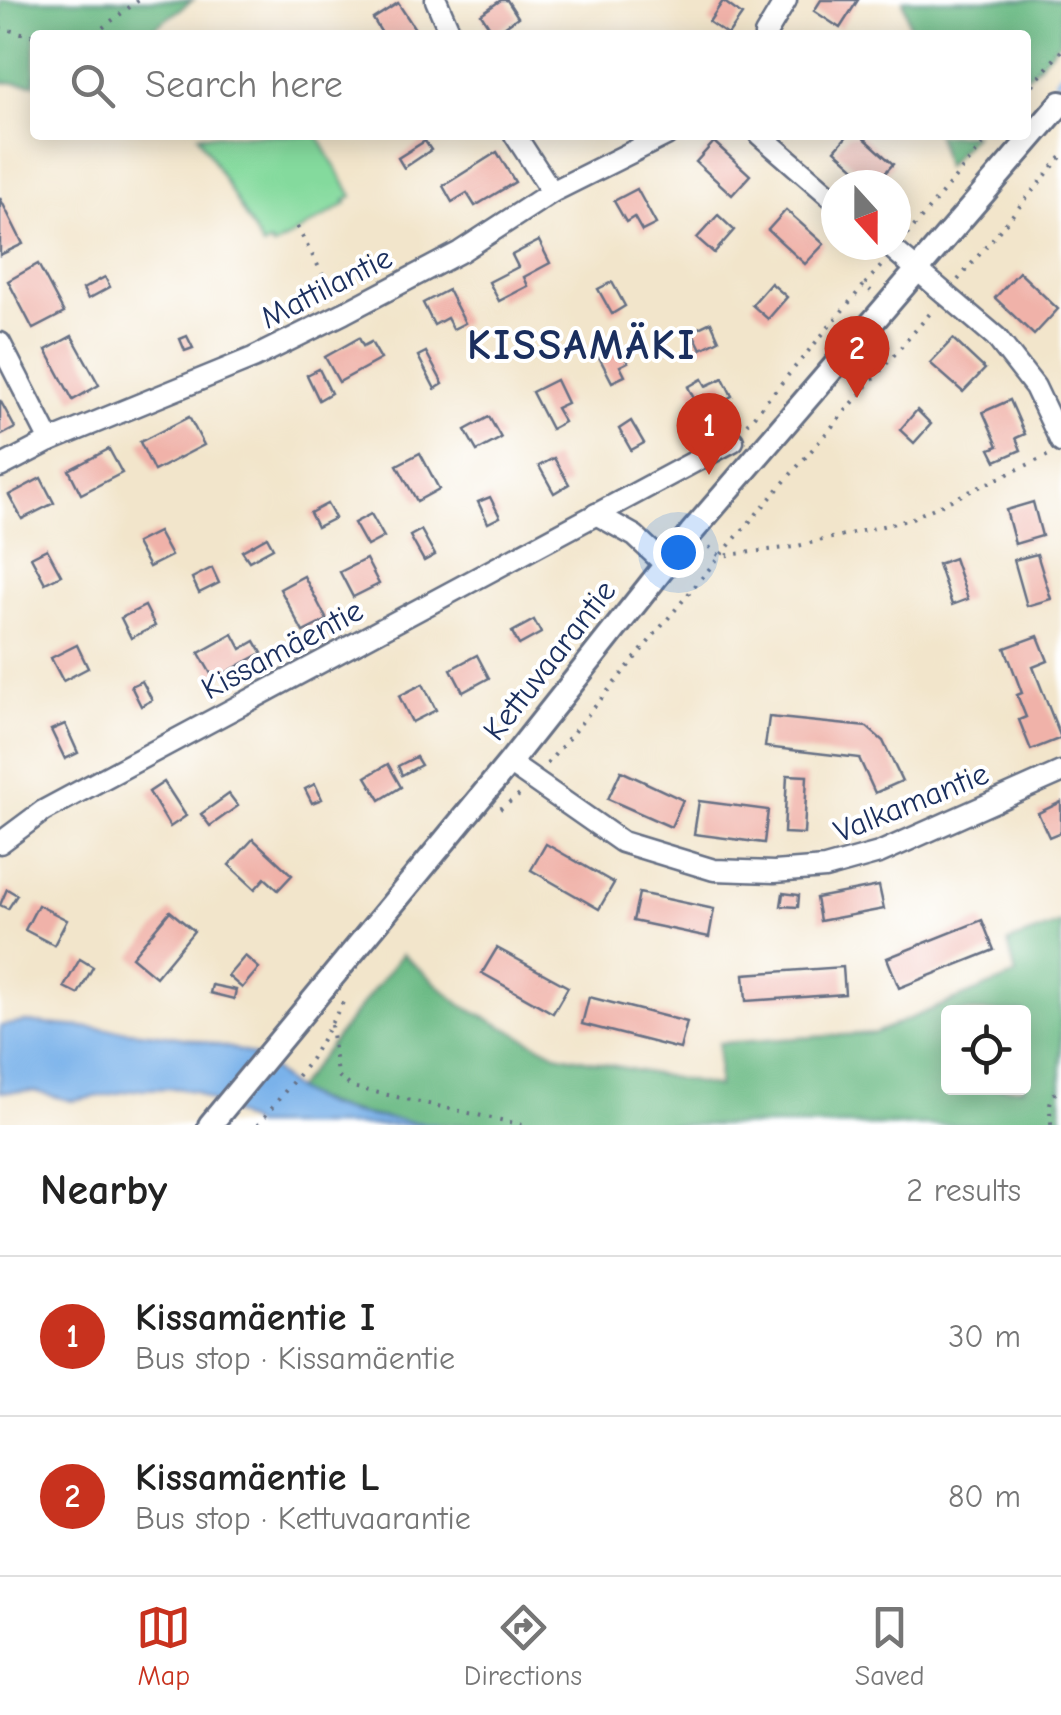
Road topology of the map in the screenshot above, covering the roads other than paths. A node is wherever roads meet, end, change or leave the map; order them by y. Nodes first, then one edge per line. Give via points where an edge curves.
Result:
1 (436, 0) edge
2 (786, 0) edge
3 (449, 30) edge
4 (768, 30) edge
5 (1061, 103) edge
6 (1031, 139) edge
7 (519, 140) edge
8 (656, 140) edge
9 (766, 140) edge
10 (1030, 140) edge
11 (821, 187) edge
12 (552, 192) junction
13 (906, 260) edge
14 (920, 271) junction
15 (0, 343) edge
16 (50, 441) junction
17 (732, 441) dead end
18 (1061, 446) edge
19 (0, 467) edge
20 (596, 514) junction
21 (666, 565) junction
22 (509, 763) junction
23 (1061, 772) edge
24 (0, 843) edge
25 (213, 1121) edge

1 - 3 street
2 - 4 street
5 - 6 street, Kettuvaarantie
7 - 12 street
8 - 12 street, Mattilantie
9 - 11 street
10 - 14 street, Kettuvaarantie
12 - 16 street, Mattilantie via 460,252 344,313
13 - 14 street
14 - 18 street via 996,337 1035,387
14 - 21 street, Kettuvaarantie
15 - 16 street
16 - 19 street, Mattilantie
17 - 20 street, Kissamäentie
20 - 21 street via 635,536
20 - 24 street, Kissamäentie via 43,812
21 - 22 street, Kettuvaarantie
22 - 23 street, Valkamantie via 622,842 714,870 774,872 825,868 879,853
22 - 25 street, Kettuvaarantie

